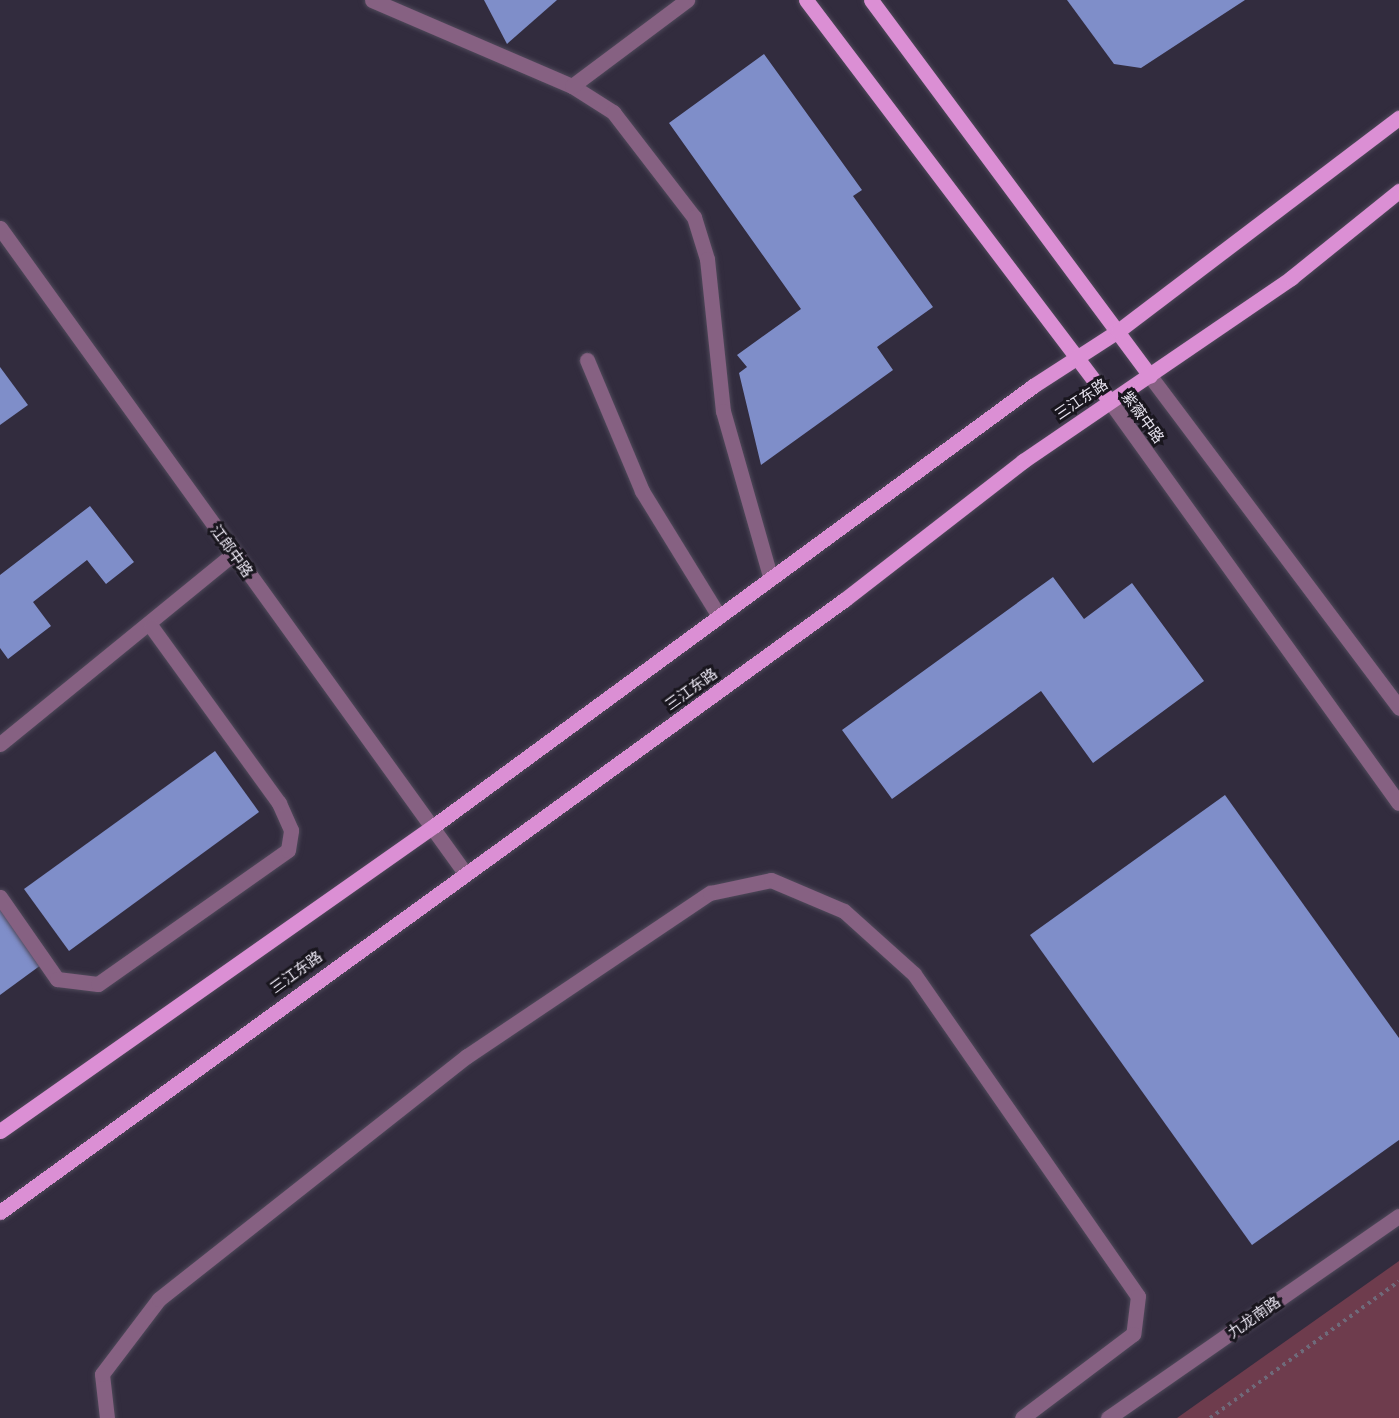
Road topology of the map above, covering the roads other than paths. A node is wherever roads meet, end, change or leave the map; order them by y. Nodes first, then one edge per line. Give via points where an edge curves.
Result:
1 (372, 0) edge
2 (687, 0) edge
3 (806, 0) edge
4 (871, 0) edge
5 (572, 86) junction
6 (1399, 118) edge
7 (1399, 191) edge
8 (0, 228) edge
9 (1118, 331) junction
10 (1073, 358) junction
11 (586, 360) dead end
12 (1150, 376) junction
13 (1109, 400) junction
14 (233, 554) junction
15 (770, 576) junction
16 (719, 616) junction
17 (151, 626) junction
18 (1399, 708) edge
19 (0, 744) edge
20 (1399, 803) edge
21 (435, 825) junction
22 (465, 873) junction
23 (0, 897) edge
24 (0, 1131) edge
25 (0, 1212) edge
26 (1399, 1215) edge
27 (107, 1418) edge
28 (1022, 1418) edge
29 (1108, 1418) edge

1 - 5 street
2 - 5 street
3 - 10 main road, 紫薇中路
4 - 9 main road, 紫薇中路
5 - 15 street via 613,112 694,218 707,259 723,411
6 - 9 main road
7 - 12 main road, 三江东路 via 1291,278
8 - 14 street, 江郎中路
9 - 10 main road
9 - 12 main road, 紫薇中路
10 - 13 main road, 紫薇中路
10 - 15 main road
11 - 16 street via 642,491
12 - 13 main road, 三江东路
12 - 18 street, 紫薇中路
13 - 20 street, 紫薇中路
13 - 22 main road, 三江东路 via 844,600
14 - 17 street
14 - 21 street, 江郎中路
15 - 16 main road
16 - 21 main road
17 - 19 street
17 - 23 street via 279,803 291,830 288,850 98,984 57,979
21 - 22 street, 江郎中路
21 - 24 main road
22 - 25 main road, 三江东路
26 - 29 street, 九龙南路
27 - 28 street via 102,1374 159,1299 467,1056 710,893 771,880 844,911 914,974 1137,1296 1133,1334

